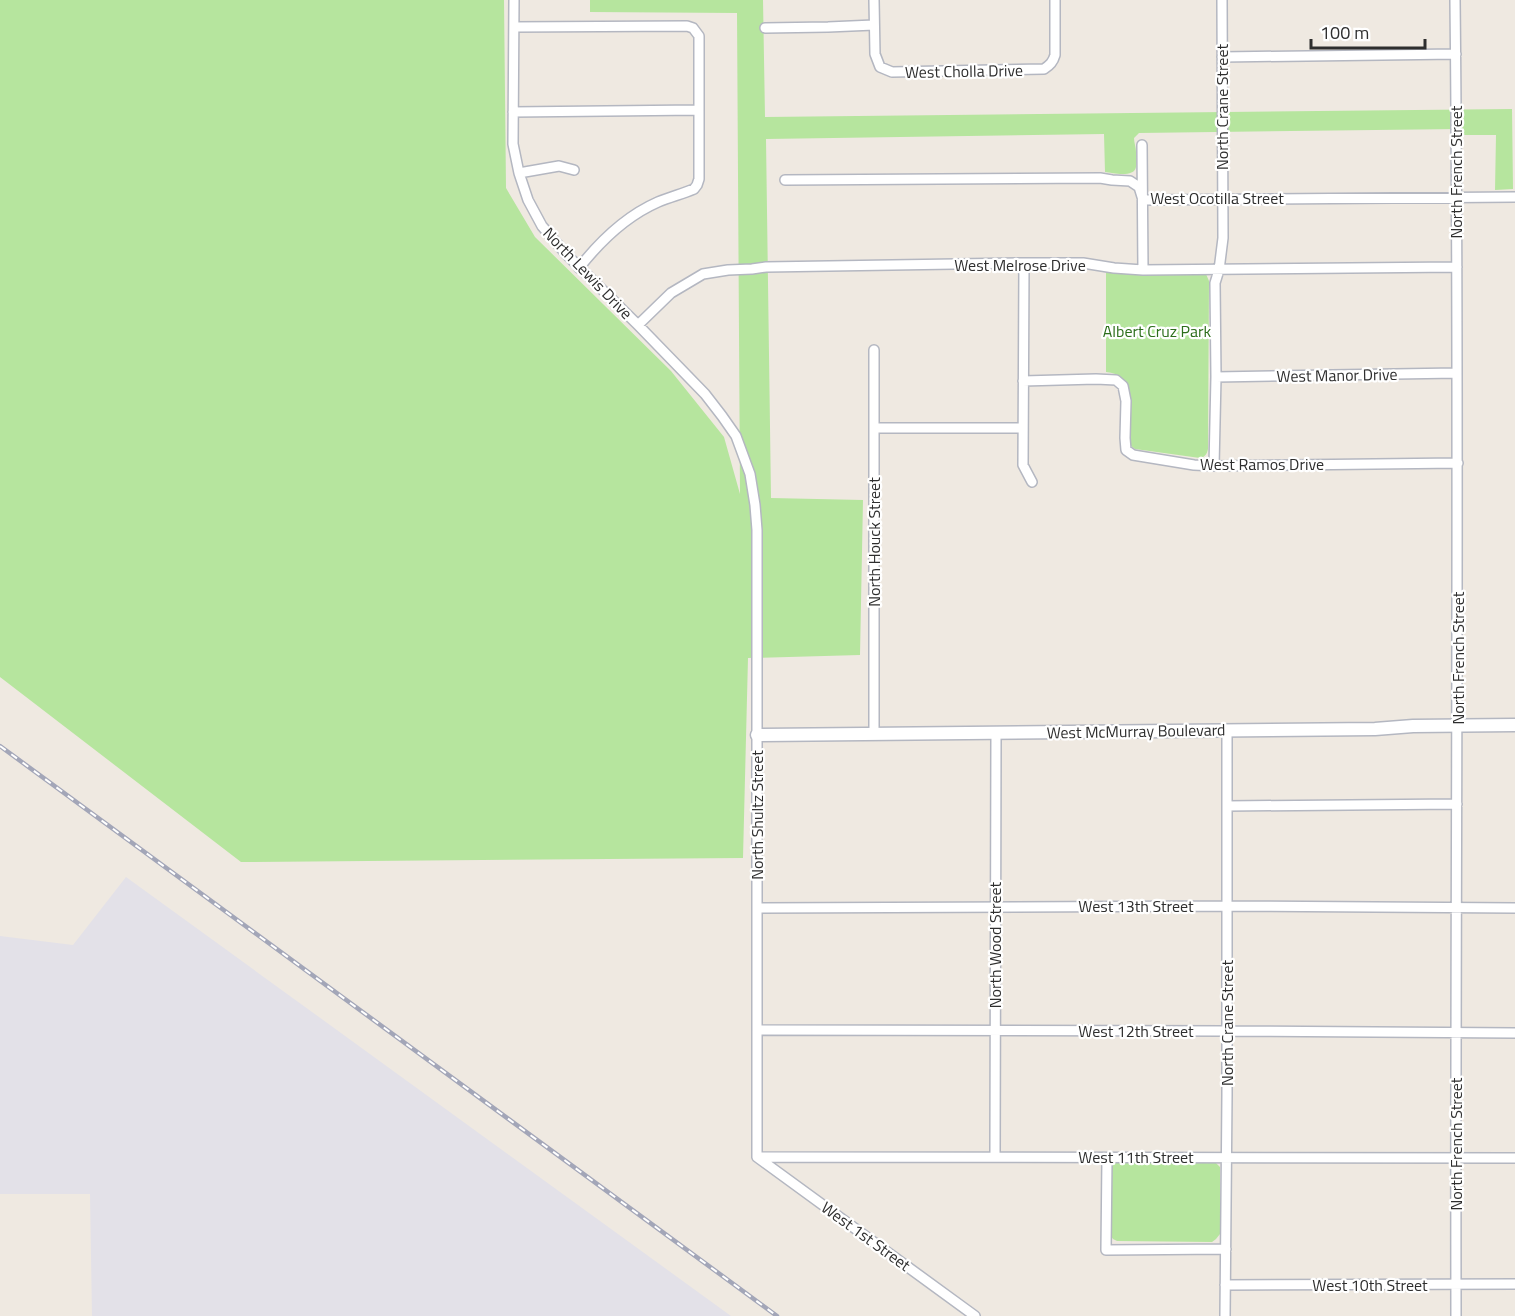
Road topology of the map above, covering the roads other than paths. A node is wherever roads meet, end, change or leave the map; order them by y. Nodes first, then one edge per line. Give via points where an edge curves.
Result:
1 (514, 0) edge
2 (874, 0) edge
3 (1055, 0) edge
4 (1221, 0) edge
5 (1455, 0) edge
6 (874, 25) junction
7 (514, 27) junction
8 (765, 28) dead end
9 (1456, 54) junction
10 (1222, 57) junction
11 (699, 110) junction
12 (513, 112) junction
13 (1142, 145) dead end
14 (574, 170) dead end
15 (519, 173) junction
16 (785, 180) dead end
17 (1515, 196) edge
18 (1457, 198) junction
19 (1222, 199) junction
20 (1143, 200) junction
21 (1024, 263) junction
22 (1457, 267) junction
23 (579, 268) junction
24 (1143, 270) junction
25 (1219, 270) junction
26 (638, 325) junction
27 (874, 350) dead end
28 (1457, 373) junction
29 (1216, 377) junction
30 (1023, 381) junction
31 (874, 428) junction
32 (1023, 428) junction
33 (1458, 464) junction
34 (1214, 466) junction
35 (750, 474) joint
36 (1032, 482) dead end
37 (1515, 725) edge
38 (1457, 726) junction
39 (1227, 730) junction
40 (874, 733) junction
41 (996, 734) junction
42 (757, 735) junction
43 (1457, 804) junction
44 (1227, 806) junction
45 (995, 906) junction
46 (1226, 906) junction
47 (757, 908) junction
48 (1515, 908) edge
49 (1456, 909) junction
50 (757, 1030) junction
51 (1226, 1031) junction
52 (995, 1032) junction
53 (1456, 1033) junction
54 (1515, 1033) edge
55 (995, 1156) junction
56 (757, 1157) junction
57 (1226, 1157) junction
58 (1107, 1158) junction
59 (1456, 1158) junction
60 (1515, 1158) edge
61 (1226, 1249) junction
62 (1456, 1284) junction
63 (1515, 1284) edge
64 (1226, 1285) junction
65 (975, 1316) edge
66 (1225, 1316) edge
67 (1456, 1316) edge

1 - 7 street, North Lewis Drive
2 - 6 street, West Cholla Drive
3 - 6 street, West Cholla Drive via 1055,55 1044,69 892,72 880,67 877,61
4 - 10 street, North Crane Street
5 - 9 street, North French Street
6 - 8 street
7 - 11 street via 693,28 700,42
7 - 12 street, North Lewis Drive
9 - 10 street
9 - 18 street, North French Street
10 - 19 street, North Crane Street
11 - 12 street
11 - 23 street via 698,185 624,221
12 - 15 street, North Lewis Drive via 513,144
13 - 20 street
14 - 15 street via 559,166
15 - 23 street, North Lewis Drive via 542,226
16 - 20 street, West Ocotilla Street via 1100,178 1130,181 1139,187
17 - 18 street, West Ocotilla Street
18 - 19 street, West Ocotilla Street
18 - 22 street, North French Street
19 - 20 street, West Ocotilla Street
19 - 25 street, North Crane Street
20 - 24 street
21 - 24 street, West Melrose Drive via 1083,263
21 - 26 street, West Melrose Drive via 766,267 703,274 672,293
21 - 30 street
22 - 25 street, West Melrose Drive
22 - 28 street, North French Street
23 - 26 street, North Lewis Drive
24 - 25 street, West Melrose Drive
25 - 29 street, North Crane Street via 1215,283
26 - 35 street, North Lewis Drive via 722,416 736,436
27 - 31 street, North Houck Street
28 - 29 street, West Manor Drive
28 - 33 street, North French Street
29 - 34 street, North Crane Street
30 - 32 street
30 - 34 street, West Ramos Drive via 1116,380 1124,386 1126,450 1133,455
31 - 32 street
31 - 40 street, North Houck Street
32 - 36 street via 1023,465
33 - 34 street, West Ramos Drive
33 - 38 street, North French Street
35 - 42 street, North Shultz Street via 757,530
37 - 38 street, West McMurray Boulevard
38 - 39 street, West McMurray Boulevard
38 - 43 street, North French Street
39 - 41 street, West McMurray Boulevard
39 - 44 street, North Crane Street
40 - 41 street, West McMurray Boulevard
40 - 42 street, West McMurray Boulevard
41 - 45 street, North Wood Street
42 - 47 street, North Shultz Street
43 - 44 street
43 - 49 street, North French Street
44 - 46 street, North Crane Street
45 - 46 street, West 13th Street
45 - 47 street, West 13th Street
45 - 52 street, North Wood Street
46 - 49 street, West 13th Street
46 - 51 street, North Crane Street
47 - 50 street, North Shultz Street
48 - 49 street, West 13th Street
49 - 53 street, North French Street
50 - 52 street, West 12th Street
50 - 56 street, North Shultz Street
51 - 52 street, West 12th Street
51 - 53 street, West 12th Street
51 - 57 street, North Crane Street
52 - 55 street, North Wood Street
53 - 54 street, West 12th Street
53 - 59 street, North French Street
55 - 56 street, West 11th Street
55 - 58 street, West 11th Street
56 - 65 street, West 1st Street
57 - 58 street, West 11th Street
57 - 59 street, West 11th Street
57 - 61 street, North Crane Street
58 - 61 street via 1106,1250
59 - 60 street, West 11th Street
59 - 62 street, North French Street
61 - 64 street, North Crane Street
62 - 63 street, West 10th Street
62 - 64 street, West 10th Street
62 - 67 street, North French Street
64 - 66 street, North Crane Street

